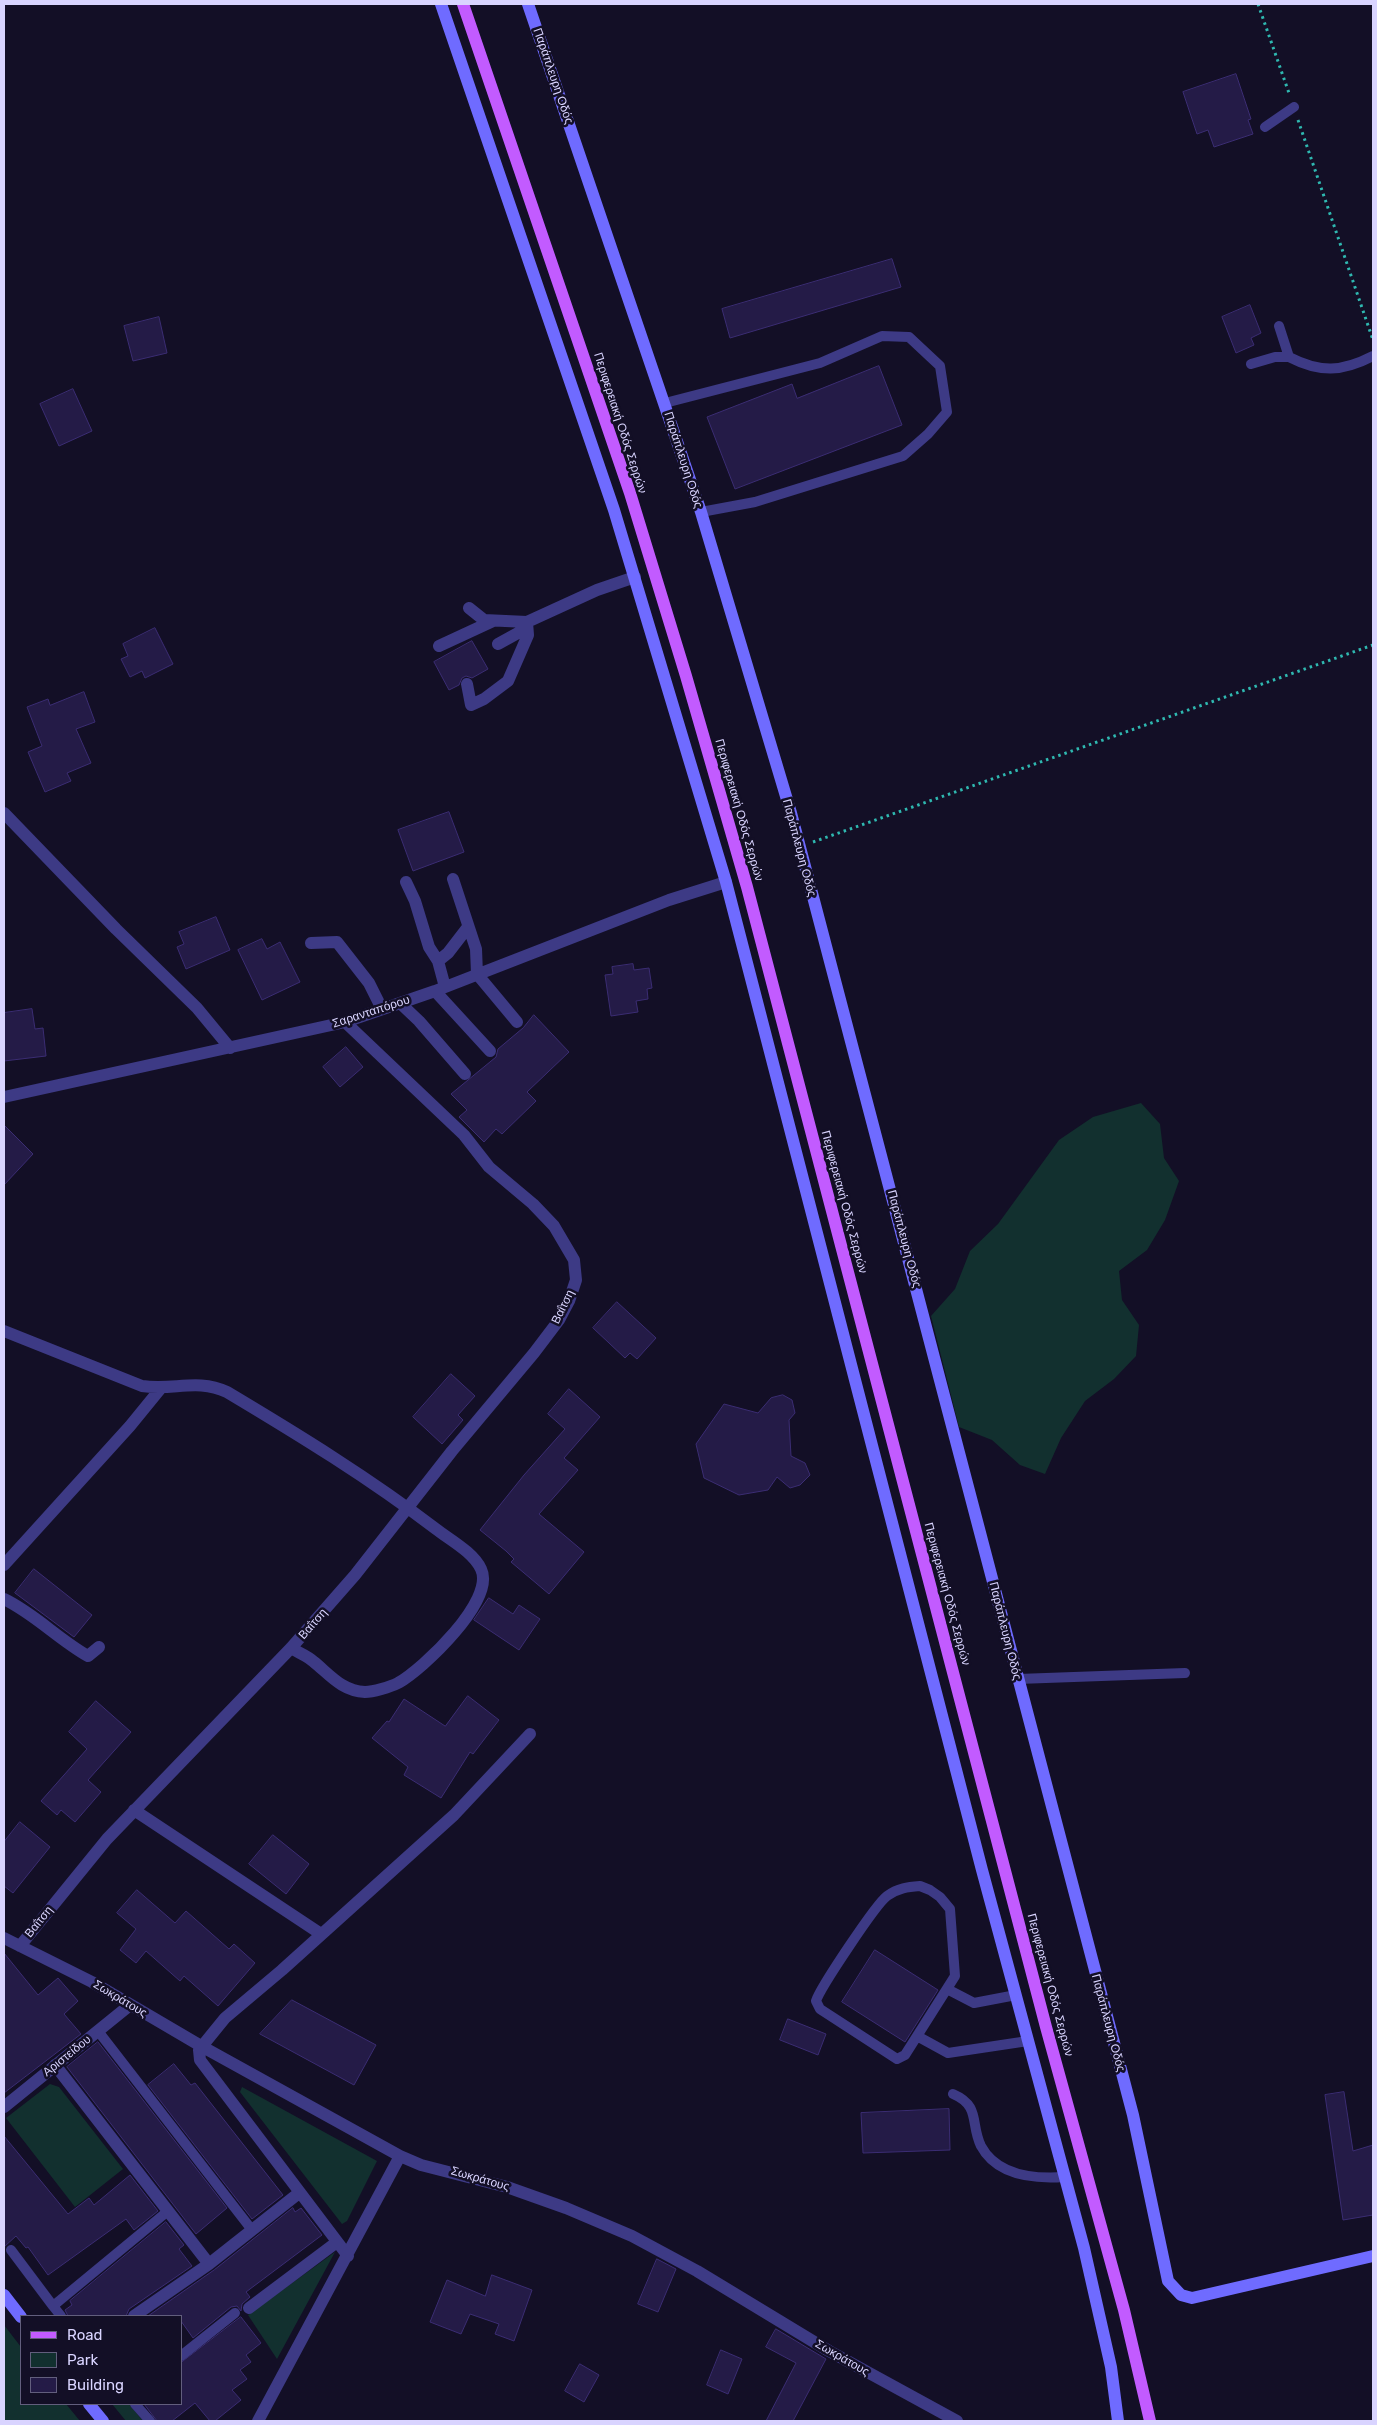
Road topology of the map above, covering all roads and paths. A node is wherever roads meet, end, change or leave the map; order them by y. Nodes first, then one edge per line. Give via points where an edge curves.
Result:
1 (440, 4) edge
2 (463, 4) edge
3 (528, 4) edge
4 (1258, 4) edge
5 (1294, 107) junction
6 (1264, 127) dead end
7 (1279, 326) dead end
8 (1373, 340) edge
9 (1373, 356) edge
10 (1289, 357) junction
11 (1251, 364) dead end
12 (665, 403) junction
13 (701, 512) junction
14 (635, 577) junction
15 (469, 608) dead end
16 (493, 621) junction
17 (527, 625) junction
18 (498, 644) dead end
19 (1373, 645) edge
20 (439, 646) dead end
21 (467, 684) dead end
22 (4, 813) edge
23 (800, 847) junction
24 (453, 879) dead end
25 (406, 882) dead end
26 (726, 882) junction
27 (468, 927) junction
28 (311, 943) dead end
29 (438, 961) junction
30 (477, 974) junction
31 (440, 989) junction
32 (400, 1003) junction
33 (382, 1009) junction
34 (346, 1022) junction
35 (517, 1022) dead end
36 (230, 1048) junction
37 (490, 1051) dead end
38 (465, 1074) dead end
39 (4, 1097) edge
40 (4, 1331) edge
41 (160, 1388) junction
42 (409, 1508) junction
43 (4, 1565) edge
44 (4, 1599) edge
45 (99, 1647) dead end
46 (291, 1648) junction
47 (1185, 1673) dead end
48 (1018, 1679) junction
49 (530, 1734) dead end
50 (134, 1810) junction
51 (321, 1934) junction
52 (4, 1938) edge
53 (20, 1946) junction
54 (947, 1989) junction
55 (1016, 1994) junction
56 (130, 2005) junction
57 (98, 2031) junction
58 (917, 2036) junction
59 (1028, 2041) junction
60 (201, 2046) junction
61 (55, 2065) junction
62 (953, 2094) dead end
63 (4, 2107) edge
64 (400, 2156) junction
65 (1064, 2177) junction
66 (299, 2193) junction
67 (168, 2212) junction
68 (252, 2230) junction
69 (337, 2242) junction
70 (12, 2250) dead end
71 (348, 2256) junction
72 (1373, 2256) edge
73 (209, 2264) junction
74 (4, 2295) edge
75 (53, 2306) junction
76 (249, 2308) dead end
77 (235, 2314) dead end
78 (60, 2315) edge
79 (135, 2315) edge
80 (20, 2316) edge
81 (182, 2355) edge
82 (90, 2405) edge
83 (136, 2405) edge
84 (103, 2421) edge
85 (150, 2421) edge
86 (258, 2421) edge
87 (957, 2421) edge
88 (1118, 2421) edge
89 (1150, 2421) edge

1 - 14 street
2 - 89 main road, Περιφερειακή Οδός Σερρών via 630,493 747,887 1046,2027 1124,2310
3 - 12 street, Παράπλευρη Οδός
4 - 5 path
5 - 6 lane
5 - 8 path
7 - 10 lane
9 - 10 lane via 1334,370 1306,366
10 - 11 lane via 1275,357
12 - 13 street, Παράπλευρη Οδός
12 - 13 lane via 820,363 882,336 909,337 940,366 947,412 903,456 755,502
13 - 23 street, Παράπλευρη Οδός
14 - 17 street via 589,593
14 - 26 street
15 - 16 street via 484,620
16 - 17 street
16 - 20 street
17 - 18 street
17 - 21 street via 528,635 508,681 471,705
19 - 23 path
22 - 36 street via 197,1008
23 - 48 street, Παράπλευρη Οδός
24 - 27 street
25 - 29 street via 429,947
26 - 30 street, Σαρανταπόρου via 670,900
26 - 55 street
27 - 29 street
27 - 30 street via 476,949
28 - 33 street via 337,942 369,983
29 - 31 street
30 - 31 street, Σαρανταπόρου
30 - 35 street
31 - 32 street, Σαρανταπόρου
31 - 37 street
32 - 33 street, Σαρανταπόρου
32 - 38 street
33 - 34 street, Σαρανταπόρου
34 - 36 street, Σαρανταπόρου
34 - 42 street, Βαΐτση via 464,1135 483,1160 533,1204 554,1226 574,1260 576,1280 559,1320
36 - 39 street, Σαρανταπόρου
40 - 41 street via 130,1382
41 - 42 street via 199,1383 227,1392 353,1469
41 - 43 street via 130,1426
42 - 46 street, Βαΐτση
42 - 46 street via 463,1550 481,1569 480,1590 457,1631 436,1654 397,1683 365,1692 333,1681 314,1662
44 - 45 street via 23,1608 66,1644 88,1656
46 - 50 street, Βαΐτση
47 - 48 lane
48 - 72 street, Παράπλευρη Οδός via 1137,2131 1168,2281 1181,2294 1192,2298
49 - 51 street via 454,1815
50 - 51 street
50 - 53 street, Βαΐτση
51 - 60 street via 226,2018
52 - 53 street, Σωκράτους
53 - 56 street, Σωκράτους
54 - 55 lane via 974,2003
54 - 58 lane
54 - 58 lane via 955,1973 950,1909 930,1890 914,1886 897,1890 877,1906 816,2001 820,2009 897,2059 905,2055
55 - 59 street
56 - 57 street, Αριστείδου
56 - 60 street, Σωκράτους
57 - 61 street, Αριστείδου
57 - 68 lane
58 - 59 lane via 948,2052
59 - 65 street
60 - 64 street, Σωκράτους
60 - 66 street via 200,2060
61 - 63 street, Αριστείδου
61 - 67 street
62 - 65 lane via 972,2107 981,2146 999,2164 1033,2178
64 - 71 street
64 - 87 street, Σωκράτους via 421,2165 514,2189 632,2236
65 - 88 street via 1111,2367
66 - 68 street
66 - 69 street
67 - 73 street
67 - 75 lane
68 - 73 street
69 - 71 street
69 - 76 street
70 - 75 lane
71 - 86 street
73 - 79 street
74 - 80 street
75 - 78 lane
77 - 81 lane
82 - 84 street
83 - 85 lane

